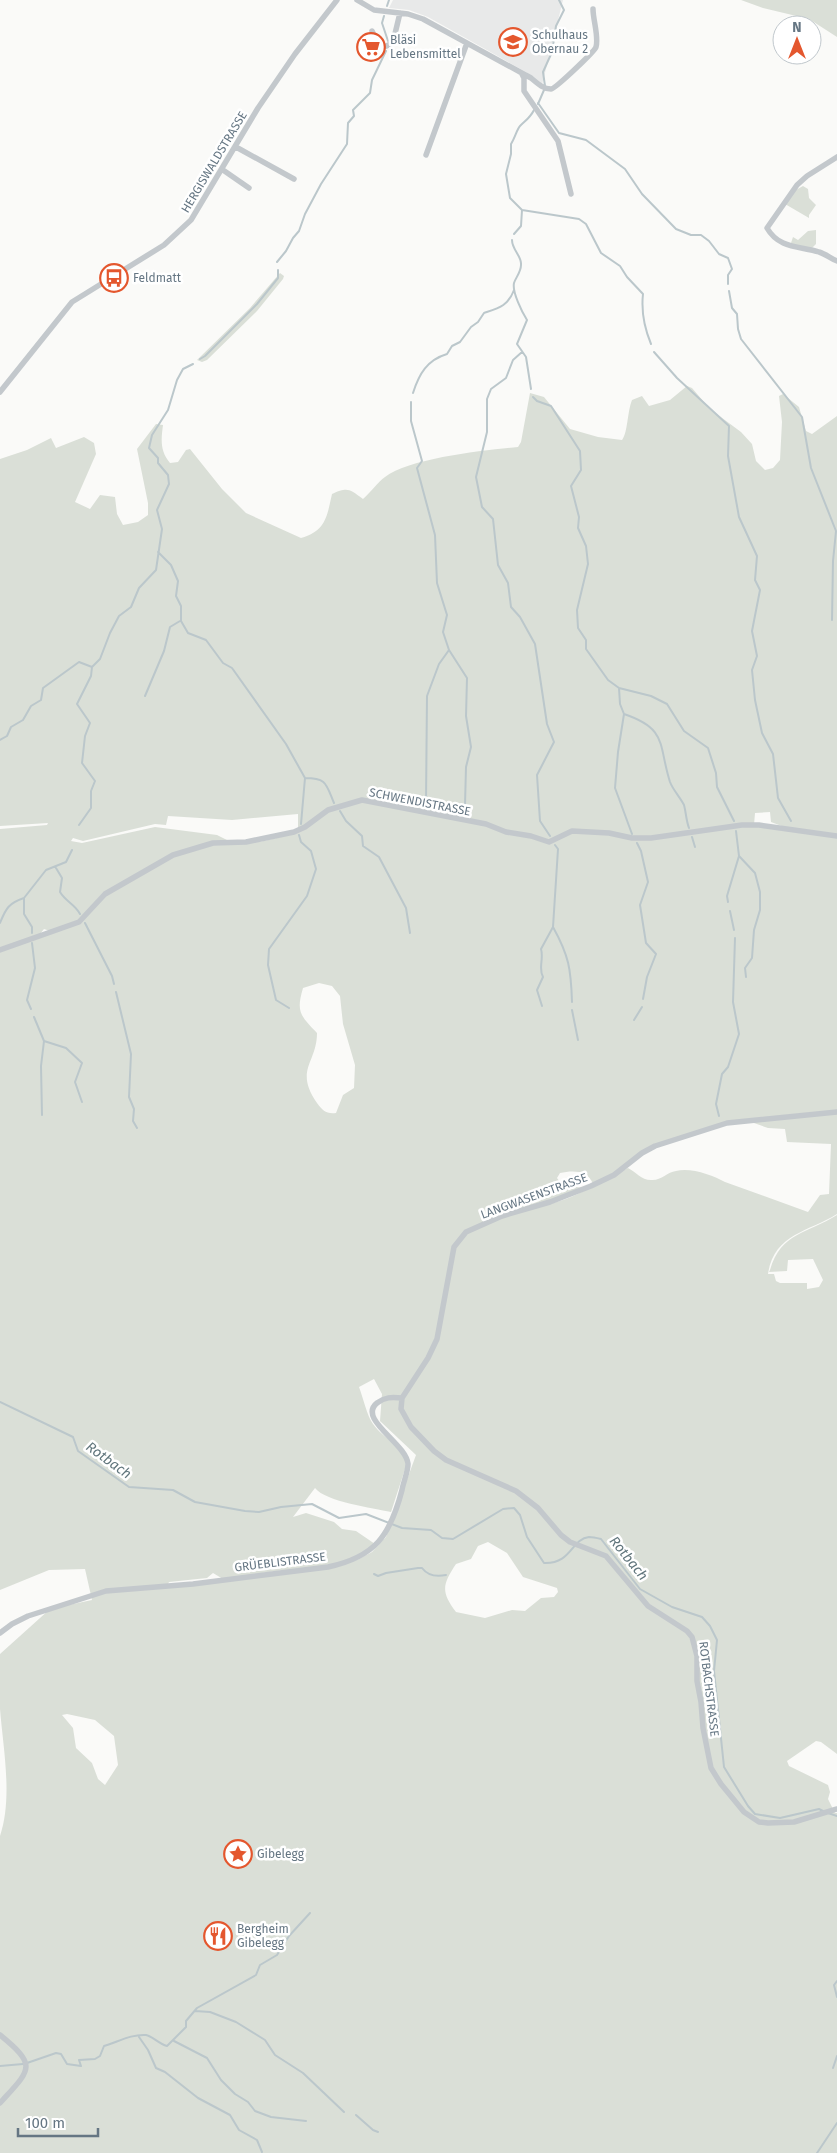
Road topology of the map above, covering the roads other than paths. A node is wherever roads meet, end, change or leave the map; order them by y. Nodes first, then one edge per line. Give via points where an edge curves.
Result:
1 (336, 0) edge
2 (357, 0) edge
3 (593, 9) dead end
4 (400, 13) junction
5 (372, 31) dead end
6 (467, 42) junction
7 (522, 74) junction
8 (236, 146) junction
9 (426, 155) dead end
10 (837, 157) edge
11 (223, 170) junction
12 (294, 179) dead end
13 (249, 188) dead end
14 (571, 194) dead end
15 (837, 261) edge
16 (0, 392) edge
17 (837, 836) edge
18 (0, 950) edge
19 (837, 1112) edge
20 (402, 1398) junction
21 (0, 1633) edge
22 (834, 1810) edge
23 (0, 2034) edge
24 (0, 2102) edge

1 - 8 street, HERGISWALDSTRASSE via 258,108
2 - 4 street via 374,10
3 - 7 street via 596,48 558,86 547,88
4 - 5 street via 393,42 379,46
4 - 6 street via 416,16
6 - 7 street
6 - 9 street
7 - 14 street via 524,91 558,141
8 - 11 street, HERGISWALDSTRASSE
8 - 12 street
10 - 15 street via 797,186 767,228 779,241 820,252
11 - 13 street
11 - 16 street, HERGISWALDSTRASSE via 198,212 183,229 72,302
17 - 18 street, SCHWENDISTRASSE via 742,825 651,838 572,831 549,842 486,824 362,800 328,810 294,832 246,842 213,843 173,855 105,894 79,922
19 - 20 street, LANGWASENSTRASSE via 727,1122 649,1150 614,1175 591,1186 502,1216 466,1232 454,1247 437,1339
20 - 21 street, GRÜEBLISTRASSE via 385,1398 374,1406 371,1414 374,1422 400,1446 408,1465 399,1501 387,1529 370,1551 346,1563 193,1584 106,1591 28,1616
20 - 22 street, ROTBACHSTRASSE via 401,1409 411,1427 446,1460 516,1491 538,1508 570,1542 606,1556 648,1606 692,1637 711,1768 744,1812 768,1824 794,1822
23 - 24 street via 25,2058 26,2066 22,2079

